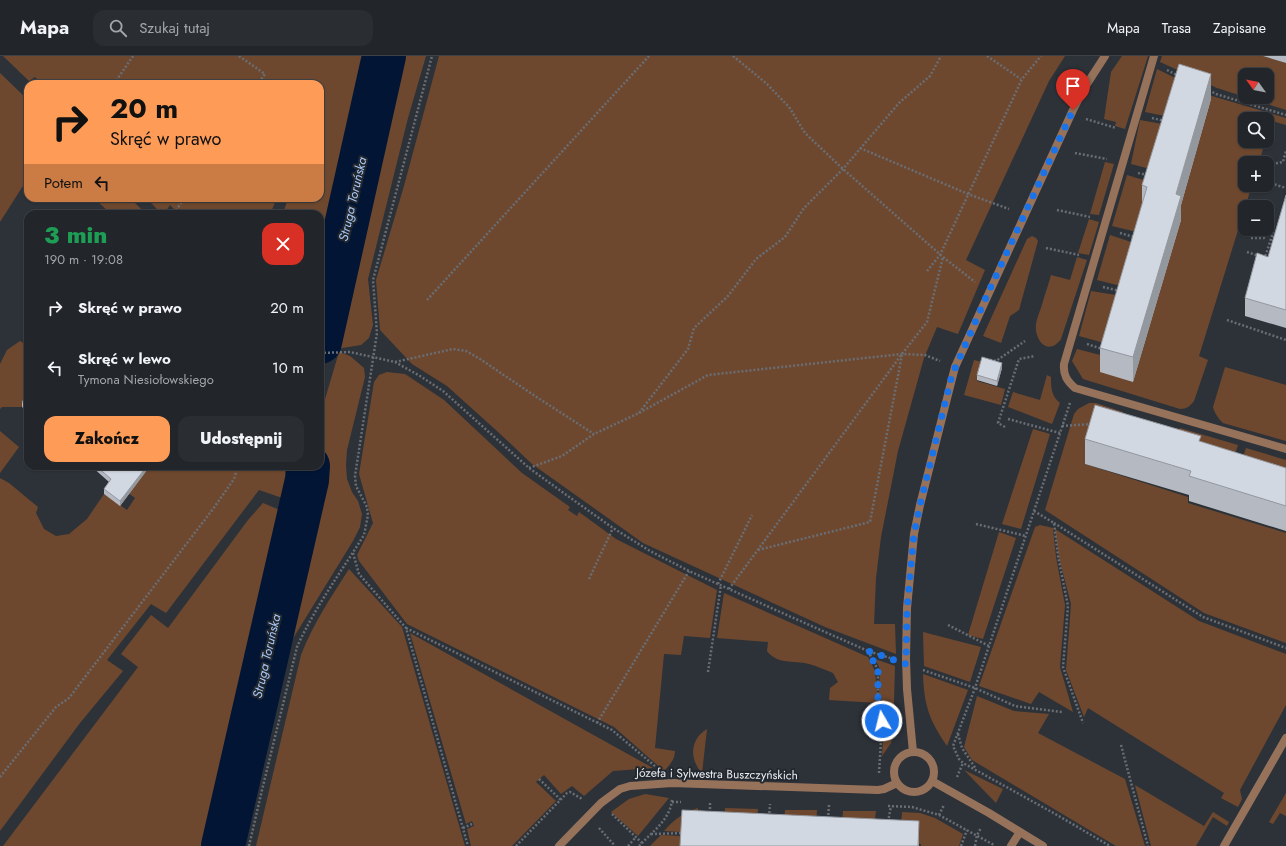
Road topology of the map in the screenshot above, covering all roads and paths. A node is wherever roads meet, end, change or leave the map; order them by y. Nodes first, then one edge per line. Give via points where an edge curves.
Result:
1 (133, 56) edge
2 (239, 56) edge
3 (432, 56) edge
4 (649, 56) edge
5 (733, 56) edge
6 (941, 56) edge
7 (987, 56) edge
8 (1040, 56) edge
9 (1105, 56) edge
10 (1153, 60) edge
11 (1180, 77) edge
12 (1022, 79) junction
13 (117, 80) edge
14 (261, 80) edge
15 (1209, 90) edge
16 (1286, 115) edge
17 (1085, 119) dead end
18 (1132, 133) junction
19 (860, 148) junction
20 (1286, 151) edge
21 (1075, 152) dead end
22 (1123, 163) junction
23 (1274, 164) edge
24 (843, 169) junction
25 (1274, 184) edge
26 (1286, 188) edge
27 (968, 194) junction
28 (1058, 210) dead end
29 (1024, 215) junction
30 (1106, 220) junction
31 (1251, 238) dead end
32 (1046, 248) dead end
33 (1247, 252) dead end
34 (940, 255) junction
35 (943, 257) junction
36 (1265, 258) junction
37 (1095, 259) junction
38 (1272, 260) edge
39 (927, 272) dead end
40 (988, 293) junction
41 (427, 300) dead end
42 (1227, 320) dead end
43 (1286, 339) edge
44 (1025, 341) dead end
45 (961, 352) junction
46 (324, 353) edge
47 (902, 354) junction
48 (1036, 356) dead end
49 (374, 358) junction
50 (395, 362) junction
51 (955, 367) junction
52 (1075, 388) junction
53 (639, 414) junction
54 (1008, 419) dead end
55 (1093, 424) edge
56 (1062, 426) junction
57 (1005, 427) dead end
58 (1060, 433) junction
59 (594, 434) junction
60 (1286, 449) edge
61 (529, 468) junction
62 (237, 470) edge
63 (1034, 511) junction
64 (752, 515) dead end
65 (1054, 523) junction
66 (976, 524) dead end
67 (613, 528) junction
68 (1026, 536) junction
69 (757, 551) junction
70 (353, 552) junction
71 (689, 571) junction
72 (589, 580) dead end
73 (719, 584) junction
74 (729, 589) junction
75 (948, 625) dead end
76 (406, 628) junction
77 (989, 646) junction
78 (1286, 648) edge
79 (868, 651) junction
80 (906, 664) junction
81 (708, 672) dead end
82 (975, 688) junction
83 (1062, 712) dead end
84 (597, 723) junction
85 (1083, 723) dead end
86 (958, 734) junction
87 (1286, 738) edge
88 (1121, 745) dead end
89 (913, 752) junction
90 (978, 771) junction
91 (0, 777) edge
92 (539, 779) dead end
93 (932, 782) junction
94 (897, 783) junction
95 (672, 784) junction
96 (878, 790) junction
97 (561, 800) dead end
98 (710, 802) dead end
99 (601, 803) junction
100 (770, 804) dead end
101 (829, 805) dead end
102 (891, 806) dead end
103 (912, 807) dead end
104 (613, 814) junction
105 (608, 818) dead end
106 (710, 818) edge
107 (768, 818) edge
108 (828, 820) edge
109 (603, 823) dead end
110 (472, 824) dead end
111 (888, 825) edge
112 (463, 828) junction
113 (967, 830) junction
114 (690, 831) edge
115 (1020, 832) junction
116 (651, 834) junction
117 (636, 837) junction
118 (642, 842) junction
119 (962, 845) edge
120 (250, 846) edge
121 (468, 846) edge
122 (559, 846) edge
123 (615, 846) edge
124 (628, 846) edge
125 (639, 846) edge
126 (966, 846) edge
127 (996, 846) edge
128 (1011, 846) edge
129 (1043, 846) edge
130 (1110, 846) edge
131 (1148, 846) edge
132 (1224, 846) edge

1 - 13 path
2 - 14 path via 265,74
3 - 49 path via 373,280 377,333
4 - 41 path
5 - 24 path via 789,106 805,133
6 - 19 path via 930,76 899,103
7 - 12 path
8 - 12 path
9 - 29 street via 1079,98
10 - 11 path
10 - 18 street
12 - 27 path
15 - 16 path
17 - 18 path
18 - 22 street
19 - 24 path
19 - 27 path
20 - 23 path via 1283,162
21 - 22 path
22 - 30 street
24 - 34 path
24 - 53 path via 804,208 785,237 756,259 728,296 694,328 688,349
25 - 26 path
27 - 29 path
27 - 34 path
28 - 30 path
29 - 40 street
30 - 37 street
31 - 36 path via 1264,238 1267,232 1273,234
32 - 37 path
33 - 36 path
34 - 35 path
34 - 39 path
35 - 40 path
35 - 47 path via 927,322
36 - 38 path
37 - 52 street via 1064,364 1066,378
40 - 45 street
42 - 43 path
44 - 45 path via 996,361
45 - 51 street
46 - 49 path via 350,352
47 - 51 path via 925,355
47 - 53 path via 708,374
47 - 69 path
47 - 69 path via 870,522
48 - 57 path via 1019,359 998,423
49 - 50 path
49 - 70 path via 355,476 356,486 367,506 368,514 364,535
50 - 59 path via 454,349 466,351
50 - 61 path via 443,391
51 - 80 street via 914,534 907,608
52 - 56 path
52 - 60 street
53 - 59 path
54 - 58 path
55 - 56 path
56 - 58 path
58 - 63 path
59 - 61 path via 562,456
61 - 67 path
62 - 91 path via 234,479 213,509 69,698 56,707
63 - 65 path
63 - 68 path
64 - 73 path
65 - 78 path via 1203,617
65 - 85 path via 1068,606 1063,667
66 - 68 path
67 - 71 path
67 - 72 path
68 - 77 path
69 - 74 path
70 - 76 path via 359,574
70 - 120 path via 306,627 297,647
71 - 73 path
71 - 84 path
73 - 74 path
73 - 81 path
74 - 79 path
75 - 77 path
76 - 84 path
76 - 112 path
77 - 82 path
79 - 80 path
79 - 96 path via 878,670 878,699 883,707
80 - 82 path
80 - 89 street
82 - 83 path via 1015,706
82 - 86 path
84 - 95 path via 612,730 661,771
86 - 90 path via 962,748
86 - 90 path via 953,746 955,752 963,763
87 - 132 street
88 - 131 path
89 - 93 street via 923,753 932,762
89 - 94 street via 899,758 894,770
90 - 130 path
92 - 97 path
93 - 94 street via 922,791 915,792 902,788
93 - 115 street
94 - 96 street, Józefa i Sylwestra Buszczyńskich
95 - 96 street, Józefa i Sylwestra Buszczyńskich
95 - 99 street, Józefa i Sylwestra Buszczyńskich via 630,786 620,789
95 - 116 path via 671,809 668,816
98 - 106 path
99 - 104 path
99 - 122 street, Józefa i Sylwestra Buszczyńskich
100 - 107 path
101 - 108 path
102 - 111 path
103 - 113 path via 940,815
104 - 105 path
104 - 117 path
109 - 123 path via 599,827
110 - 112 path
112 - 121 path
113 - 119 path
113 - 127 path
114 - 116 path
115 - 128 street
115 - 129 street
116 - 118 path
117 - 118 path
117 - 124 path
118 - 125 path
119 - 126 path

